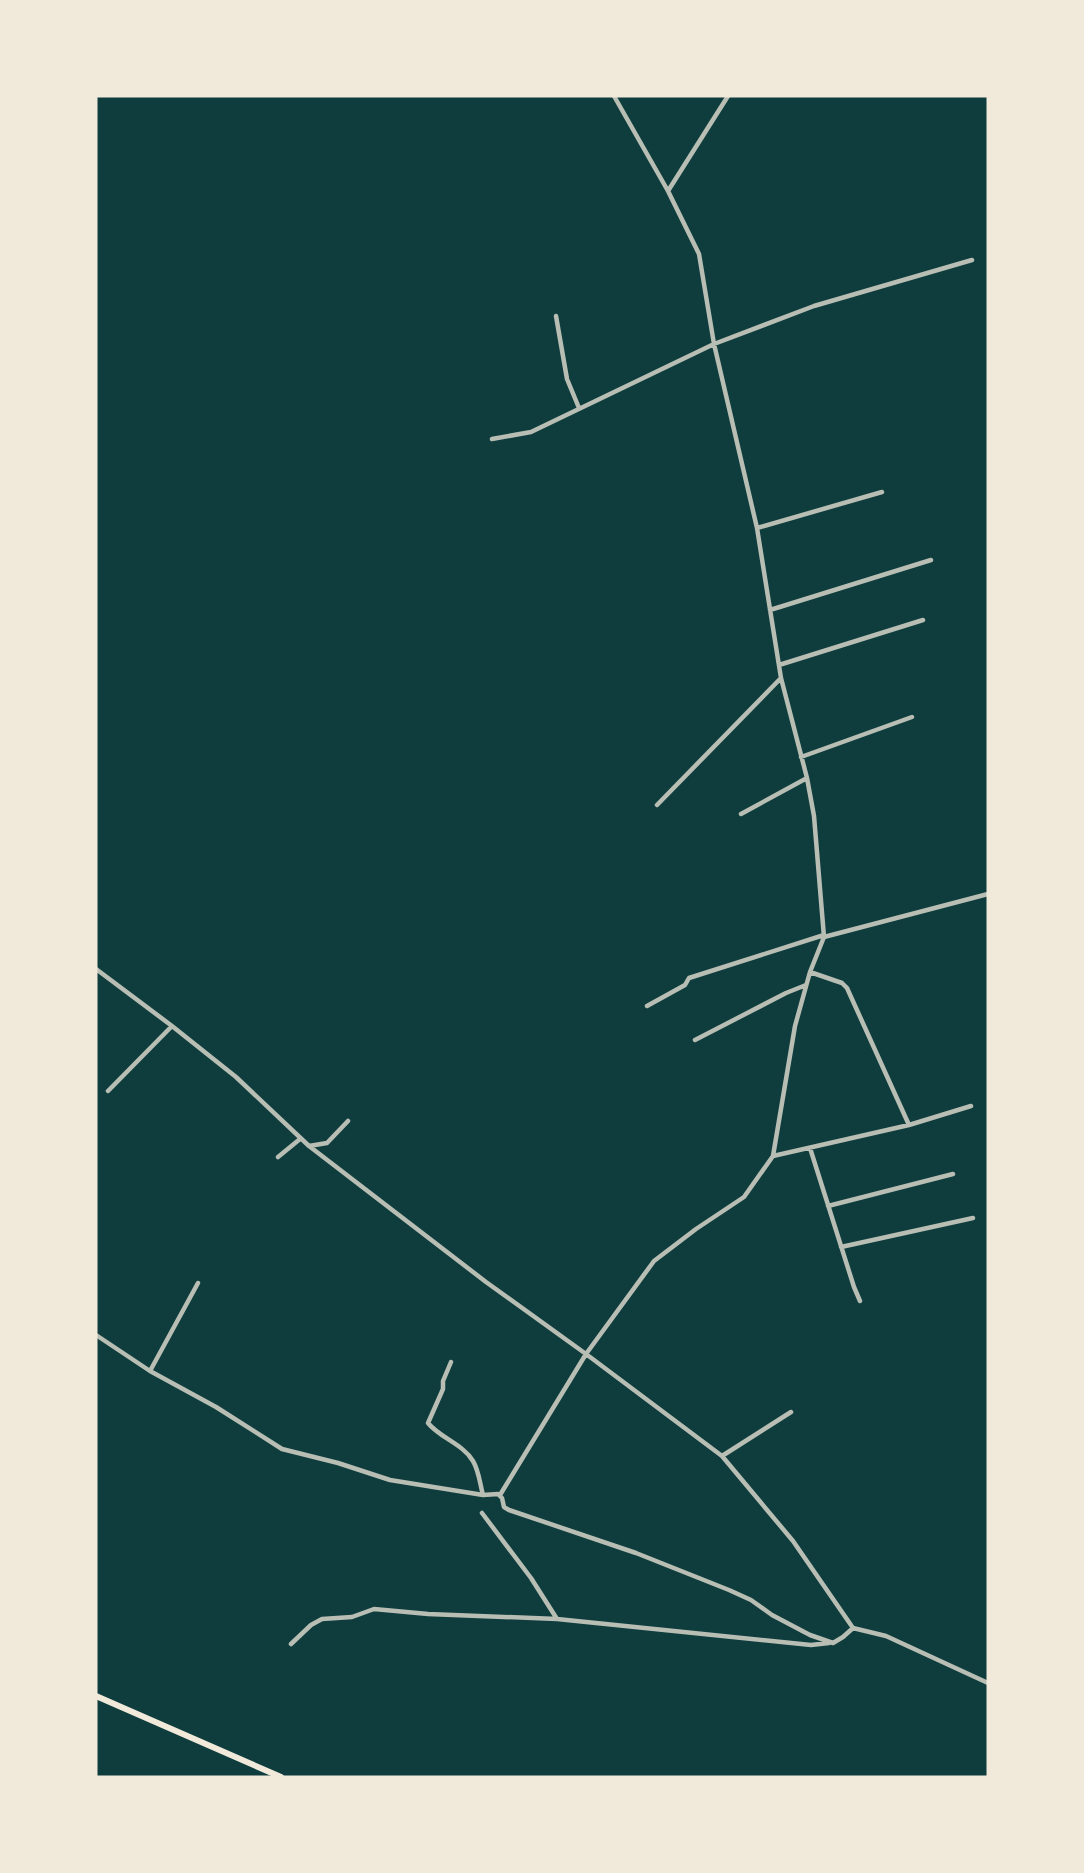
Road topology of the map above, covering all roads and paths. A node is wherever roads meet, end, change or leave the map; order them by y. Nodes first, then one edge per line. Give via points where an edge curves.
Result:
1 (614, 96) edge
2 (728, 96) edge
3 (668, 191) junction
4 (972, 260) dead end
5 (556, 316) dead end
6 (714, 344) junction
7 (579, 408) junction
8 (492, 439) dead end
9 (882, 492) dead end
10 (757, 528) junction
11 (931, 560) dead end
12 (770, 610) junction
13 (923, 620) dead end
14 (779, 665) junction
15 (781, 678) junction
16 (912, 717) dead end
17 (801, 757) junction
18 (807, 778) junction
19 (656, 805) dead end
20 (741, 814) dead end
21 (988, 894) edge
22 (824, 936) junction
23 (96, 969) edge
24 (810, 972) junction
25 (806, 985) junction
26 (647, 1006) dead end
27 (172, 1026) junction
28 (695, 1040) dead end
29 (108, 1091) dead end
30 (971, 1106) dead end
31 (348, 1121) dead end
32 (909, 1125) junction
33 (300, 1138) junction
34 (309, 1146) junction
35 (810, 1148) junction
36 (773, 1156) junction
37 (278, 1157) dead end
38 (953, 1174) dead end
39 (828, 1206) junction
40 (973, 1218) dead end
41 (841, 1247) junction
42 (198, 1283) dead end
43 (860, 1301) dead end
44 (96, 1335) edge
45 (586, 1354) junction
46 (451, 1362) dead end
47 (150, 1371) junction
48 (791, 1412) dead end
49 (722, 1456) junction
50 (483, 1495) junction
51 (500, 1495) junction
52 (482, 1513) dead end
53 (557, 1619) junction
54 (853, 1628) junction
55 (833, 1643) junction
56 (291, 1644) dead end
57 (988, 1683) edge
58 (96, 1696) edge
59 (282, 1777) edge

1 - 3 street
2 - 3 street
3 - 6 street via 699,254
4 - 6 street via 814,306
5 - 7 street via 567,379
6 - 7 street
6 - 10 street
7 - 8 street via 531,432
9 - 10 street
10 - 12 street
11 - 12 street
12 - 14 street
13 - 14 street
14 - 15 street
15 - 17 street
15 - 19 street
16 - 17 street
17 - 18 street
18 - 20 street
18 - 22 street via 814,816
21 - 22 street
22 - 24 street
22 - 26 street via 689,978 685,986
23 - 27 street
24 - 25 street
24 - 32 street via 842,983 847,988
25 - 28 street
25 - 36 street via 795,1026
27 - 29 street
27 - 33 street via 236,1076
30 - 32 street
31 - 34 street via 327,1143
32 - 35 street
33 - 34 street
33 - 37 street
34 - 45 street
35 - 36 street
35 - 39 street
36 - 45 street via 744,1197 654,1261
38 - 39 street
39 - 41 street
40 - 41 street
41 - 43 street
42 - 47 street
44 - 47 street
45 - 49 street
45 - 51 street
46 - 50 street via 428,1423 466,1452 477,1469
47 - 50 street via 216,1407 282,1449 390,1480
48 - 49 street
49 - 54 street via 793,1541
50 - 51 street
51 - 55 street via 504,1507 509,1510 636,1553 729,1590 810,1635
52 - 53 street
53 - 55 street via 811,1645
53 - 56 street via 374,1609 352,1617 322,1619
54 - 55 street
54 - 57 street via 886,1636
58 - 59 main road

